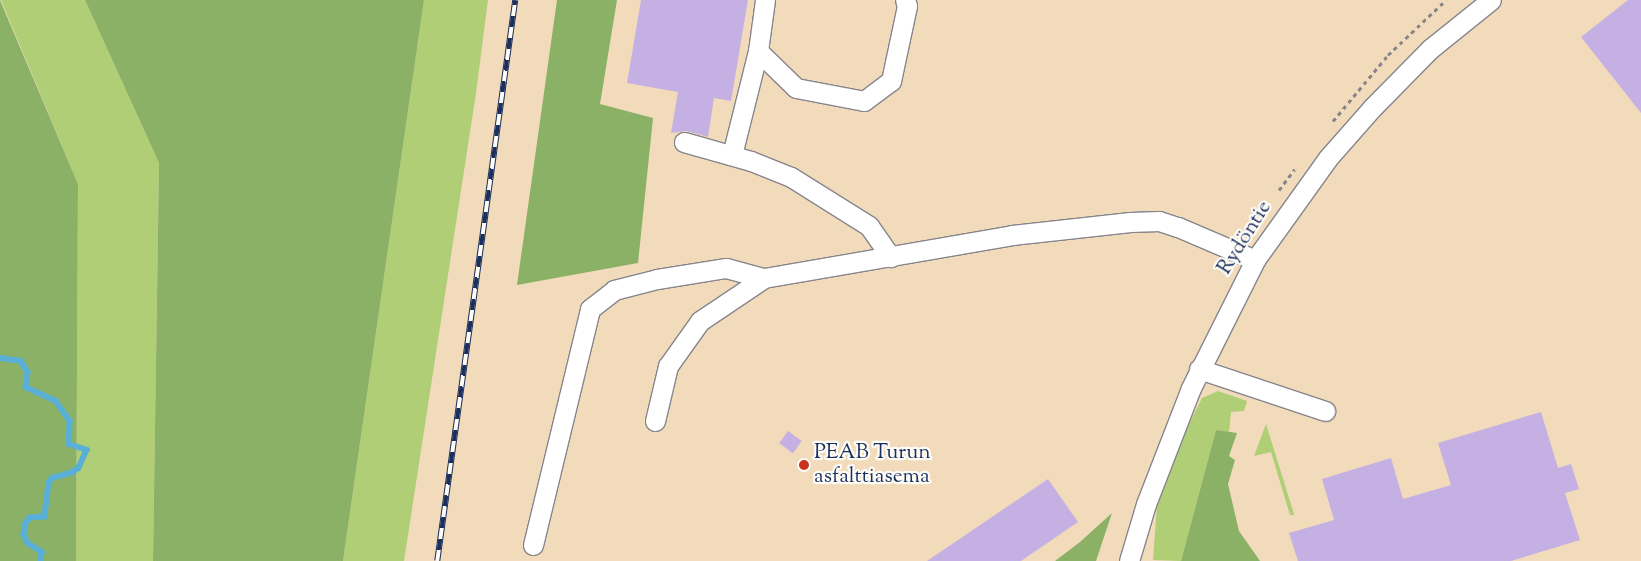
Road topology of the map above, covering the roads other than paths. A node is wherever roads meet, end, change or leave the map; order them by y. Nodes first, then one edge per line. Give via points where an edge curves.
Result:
1 (765, 0) edge
2 (905, 0) edge
3 (1491, 0) edge
4 (758, 51) junction
5 (684, 142) dead end
6 (732, 155) junction
7 (891, 257) junction
8 (1255, 260) junction
9 (764, 278) junction
10 (1200, 369) junction
11 (1325, 411) dead end
12 (655, 421) dead end
13 (533, 545) dead end
14 (1129, 561) edge

1 - 4 street
2 - 4 street via 907,6 891,81 864,101 796,88
3 - 8 street, Rydöntie via 1430,49 1372,108 1328,158
4 - 6 street
5 - 6 street
6 - 7 street via 790,177 869,226
7 - 8 street via 1012,236 1159,221
7 - 9 street
8 - 10 street, Rydöntie
9 - 12 street via 700,320 668,366
9 - 13 street via 726,268 657,279 614,290 590,309
10 - 11 street
10 - 14 street, Rydöntie via 1146,504

